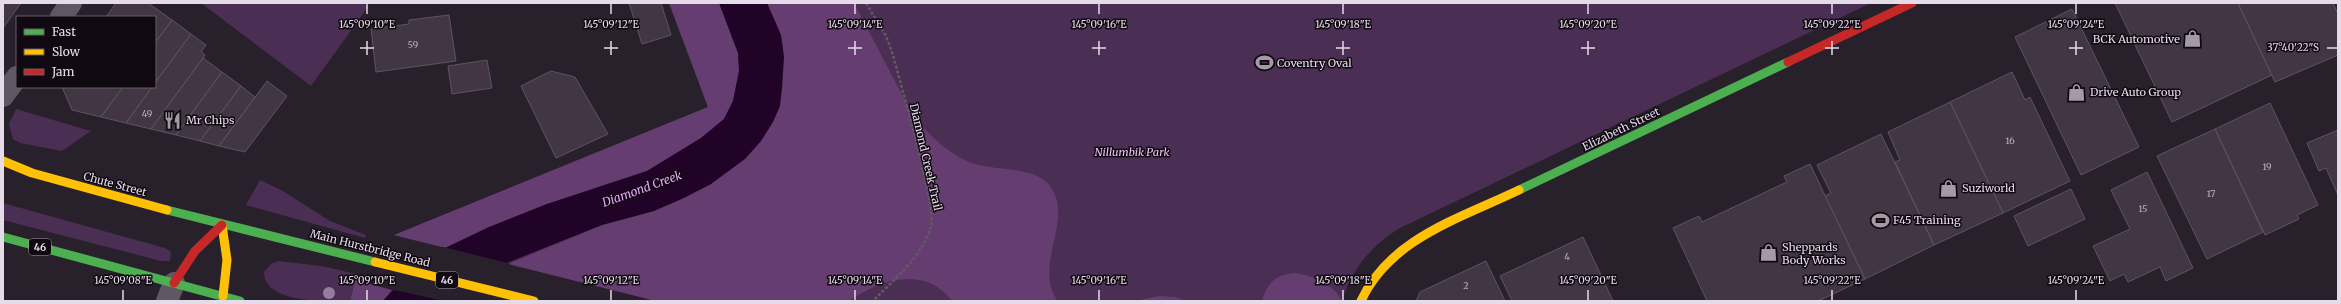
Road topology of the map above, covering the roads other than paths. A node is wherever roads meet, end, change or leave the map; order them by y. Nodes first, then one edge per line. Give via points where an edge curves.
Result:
1 (71, 3) edge
2 (1912, 3) edge
3 (62, 16) edge
4 (16, 77) edge
5 (3, 96) edge
6 (3, 161) edge
7 (222, 225) junction
8 (3, 237) edge
9 (170, 292) edge
10 (228, 299) edge
11 (534, 301) edge
12 (1361, 301) edge

1 - 3 street
2 - 12 main road, Elizabeth Street via 1416,239 1395,253 1379,269
4 - 5 street
6 - 7 main road, Chute Street / 46 via 32,174
7 - 9 main road via 202,242 186,261
7 - 10 main road via 228,248
7 - 11 main road, Main Hurstbridge Road / 46
8 - 9 main road, 46
9 - 10 main road, 46

